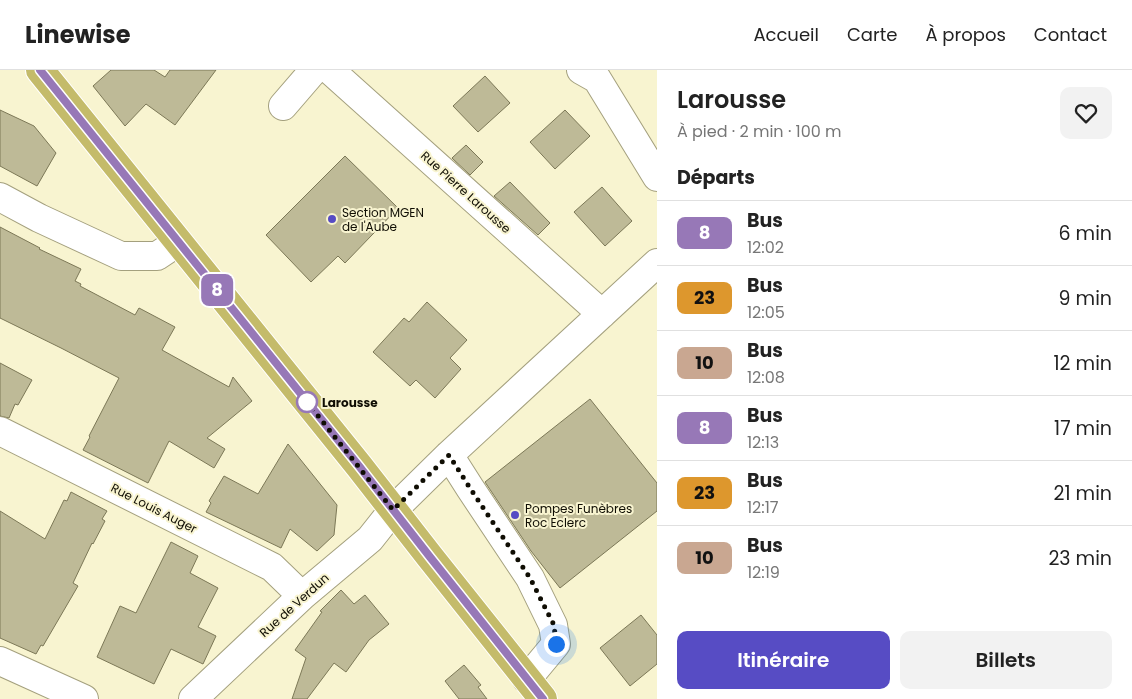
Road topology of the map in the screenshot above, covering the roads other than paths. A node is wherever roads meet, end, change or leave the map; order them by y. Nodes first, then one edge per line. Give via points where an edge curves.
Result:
1 (40, 70) edge
2 (314, 70) edge
3 (330, 70) edge
4 (581, 70) edge
5 (283, 106) dead end
6 (657, 177) edge
7 (0, 197) edge
8 (178, 242) junction
9 (657, 263) edge
10 (602, 314) junction
11 (0, 431) edge
12 (449, 455) junction
13 (393, 510) junction
14 (302, 596) junction
15 (0, 661) edge
16 (535, 689) edge
17 (84, 699) edge
18 (193, 699) edge

1 - 8 main road
2 - 5 street
3 - 10 street, Rue Pierre Larousse
4 - 6 street via 597,79
7 - 8 street via 121,256 157,256
8 - 13 main road
9 - 10 street
10 - 12 street
11 - 14 street, Rue Louis Auger via 272,567
12 - 13 street
12 - 16 street via 530,578 554,625 556,644
13 - 14 street, Rue de Verdun via 370,539
13 - 16 main road
14 - 18 street, Rue de Verdun
15 - 17 street

